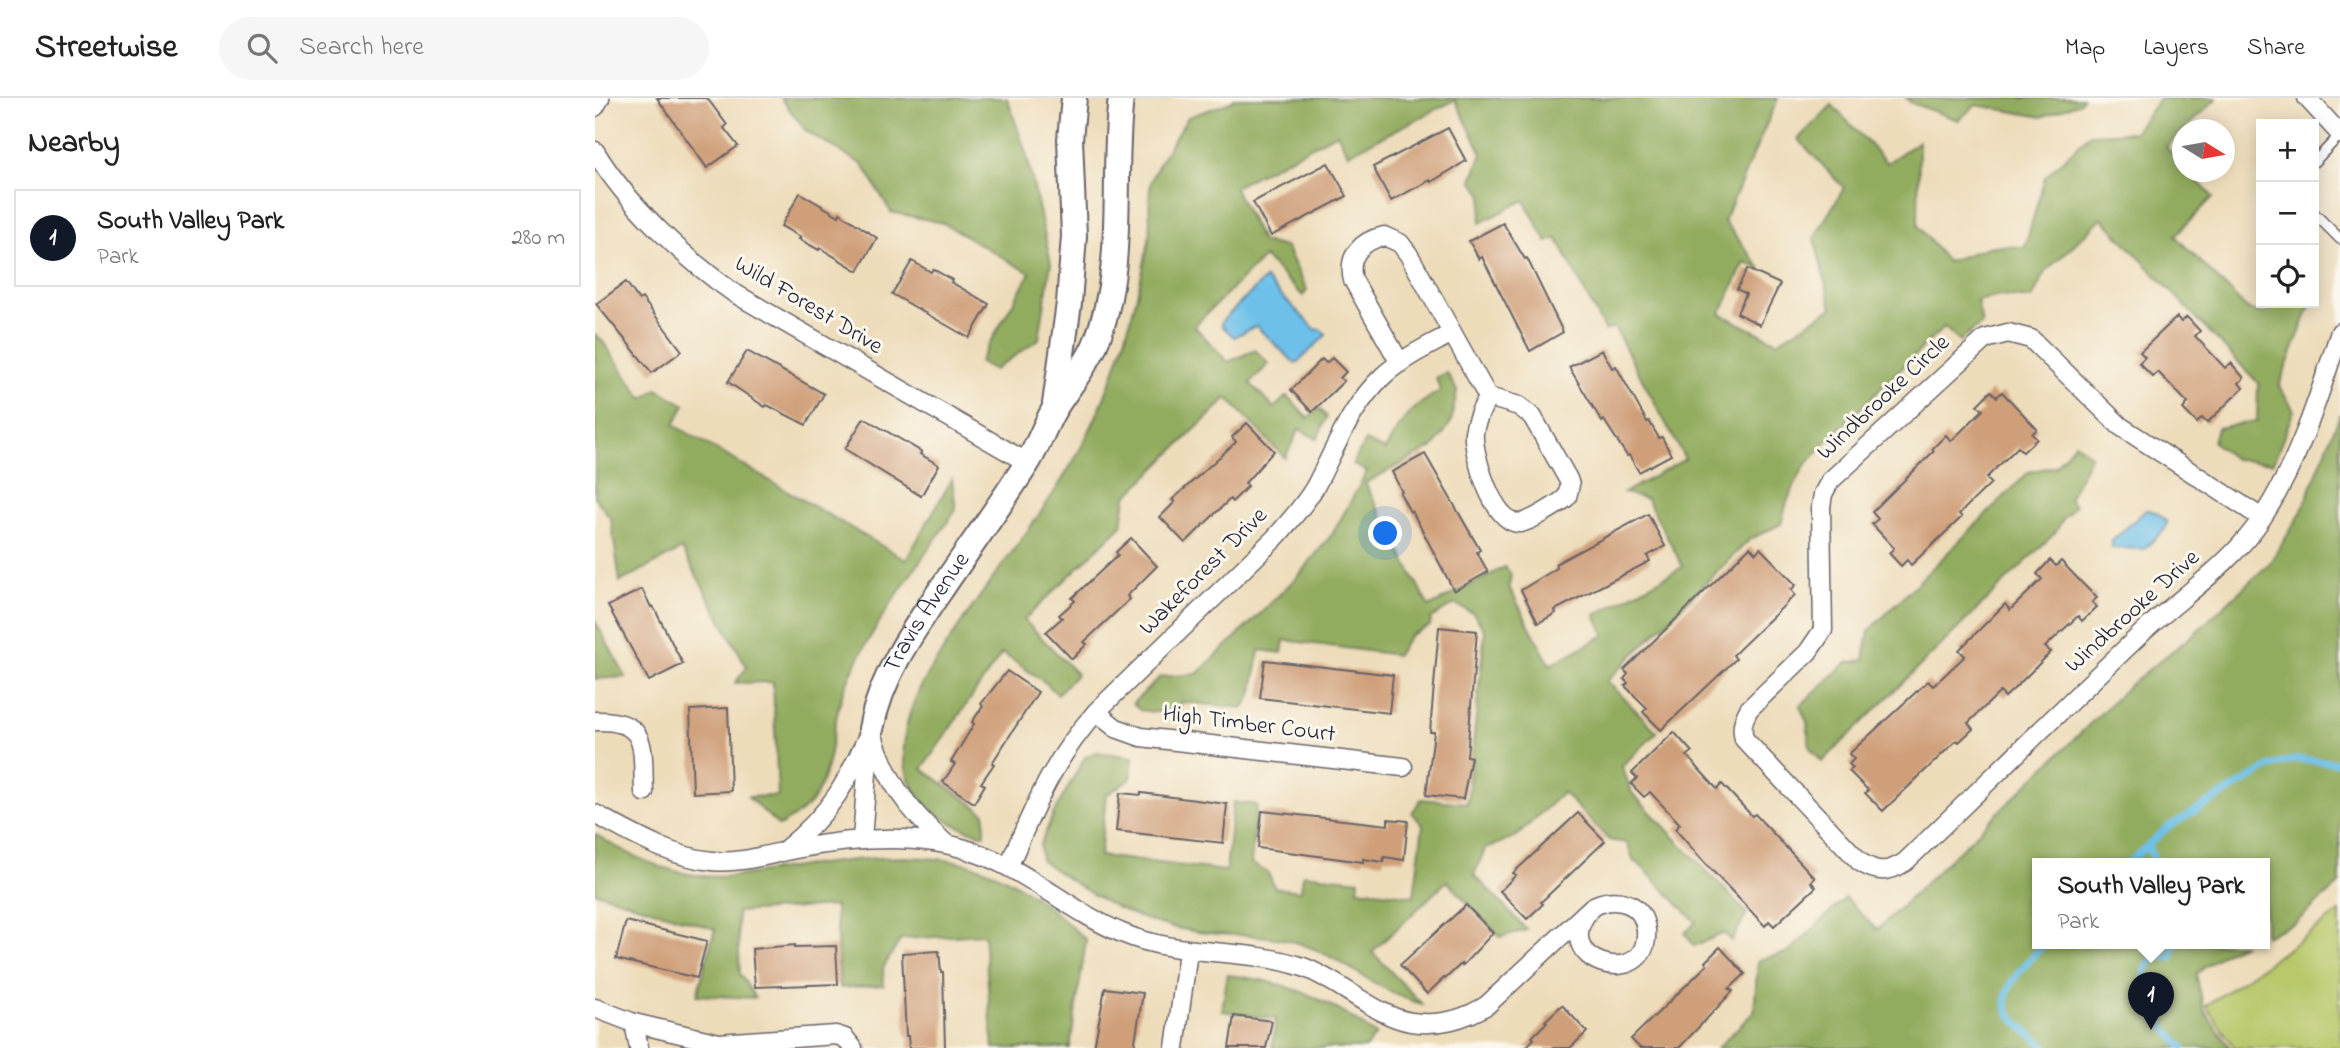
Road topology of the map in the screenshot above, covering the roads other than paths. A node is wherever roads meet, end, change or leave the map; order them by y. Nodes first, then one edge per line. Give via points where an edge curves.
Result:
1 (600, 98) edge
2 (1074, 98) edge
3 (1121, 98) edge
4 (2307, 98) edge
5 (595, 107) edge
6 (2340, 134) edge
7 (595, 151) edge
8 (2319, 157) edge
9 (2319, 218) edge
10 (2340, 239) edge
11 (2340, 332) edge
12 (1452, 333) junction
13 (1400, 363) junction
14 (1488, 397) junction
15 (1054, 410) junction
16 (1028, 463) junction
17 (2262, 518) junction
18 (1096, 712) junction
19 (595, 721) edge
20 (871, 729) junction
21 (1403, 767) dead end
22 (644, 792) dead end
23 (595, 814) edge
24 (862, 840) junction
25 (945, 843) junction
26 (783, 851) junction
27 (1009, 865) junction
28 (1883, 872) joint
29 (1592, 907) dead end
30 (1188, 951) junction
31 (595, 1008) edge
32 (634, 1023) junction
33 (723, 1045) edge
34 (639, 1048) edge
35 (853, 1048) edge
36 (1175, 1048) edge

1 - 5 street
2 - 15 street, Travis Avenue via 1070,139 1074,236
3 - 15 street, Travis Avenue via 1113,266 1106,309 1094,346
4 - 6 street
6 - 8 lane
7 - 16 street, Wild Forest Drive via 651,221 713,278
9 - 10 lane
11 - 17 street, Windbrooke Drive via 2302,438
12 - 13 street, Wakeforest Drive
12 - 13 street via 1400,243 1384,236 1367,242 1352,257 1353,279
12 - 14 street
13 - 18 street, Wakeforest Drive via 1361,401 1314,488 1275,538
14 - 14 street via 1519,406 1532,416 1570,485 1567,497 1526,522 1513,522 1502,514 1477,465 1474,431
15 - 16 street, Travis Avenue
16 - 20 street, Travis Avenue via 896,659
17 - 28 street, Windbrooke Drive via 2224,564 2144,632 1906,862
17 - 28 street, Windbrooke Circle via 2120,426 2041,346 2008,333 1985,338 1840,470 1823,494 1821,507 1823,630 1808,652 1749,709 1741,729 1749,747 1860,862
18 - 21 street, High Timber Court via 1116,728 1141,737
18 - 27 street, Wakeforest Drive via 1058,761
19 - 22 street via 624,723 639,737
20 - 24 street, Travis Avenue
20 - 25 street via 897,793
20 - 26 street via 838,794 812,828
23 - 26 street via 676,854 713,861
24 - 25 street
24 - 26 street
25 - 27 street
27 - 30 street via 1102,925
29 - 30 street via 1487,1005 1443,1022 1394,1017 1332,980 1278,960
30 - 36 street
31 - 32 street
32 - 33 street
32 - 34 street
33 - 35 street via 836,1035

